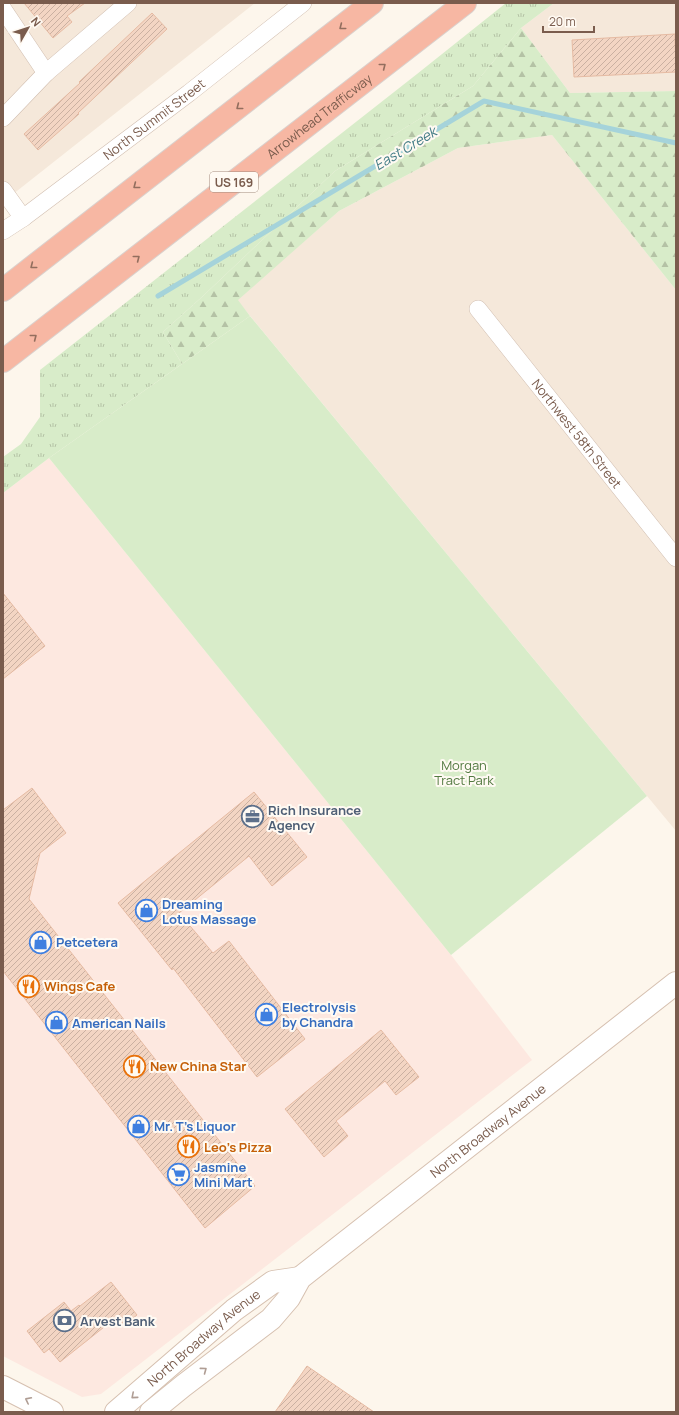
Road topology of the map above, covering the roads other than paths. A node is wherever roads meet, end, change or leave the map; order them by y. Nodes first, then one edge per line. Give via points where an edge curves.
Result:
1 (128, 3) edge
2 (302, 3) edge
3 (372, 3) edge
4 (465, 3) edge
5 (3, 9) edge
6 (46, 73) junction
7 (3, 118) edge
8 (3, 190) edge
9 (23, 218) junction
10 (3, 231) edge
11 (3, 290) edge
12 (478, 309) dead end
13 (3, 361) edge
14 (676, 558) edge
15 (676, 983) edge
16 (300, 1278) junction
17 (183, 1386) junction
18 (3, 1387) edge
19 (52, 1412) edge
20 (116, 1412) edge
21 (151, 1412) edge
22 (172, 1412) edge

1 - 6 street
2 - 9 street, North Summit Street via 189,93
3 -> 11 highway
13 -> 4 highway, Arrowhead Trafficway / US 169
5 - 6 street
6 - 7 street
8 - 9 street
9 - 10 street, North Summit Street
12 - 14 street, Northwest 58th Street
15 - 16 street, North Broadway Avenue
17 -> 16 street, North Broadway Avenue via 271,1319 289,1298
16 -> 20 street, North Broadway Avenue via 273,1282 234,1310
17 - 21 street, North Broadway Avenue
17 - 22 street
19 -> 18 street

